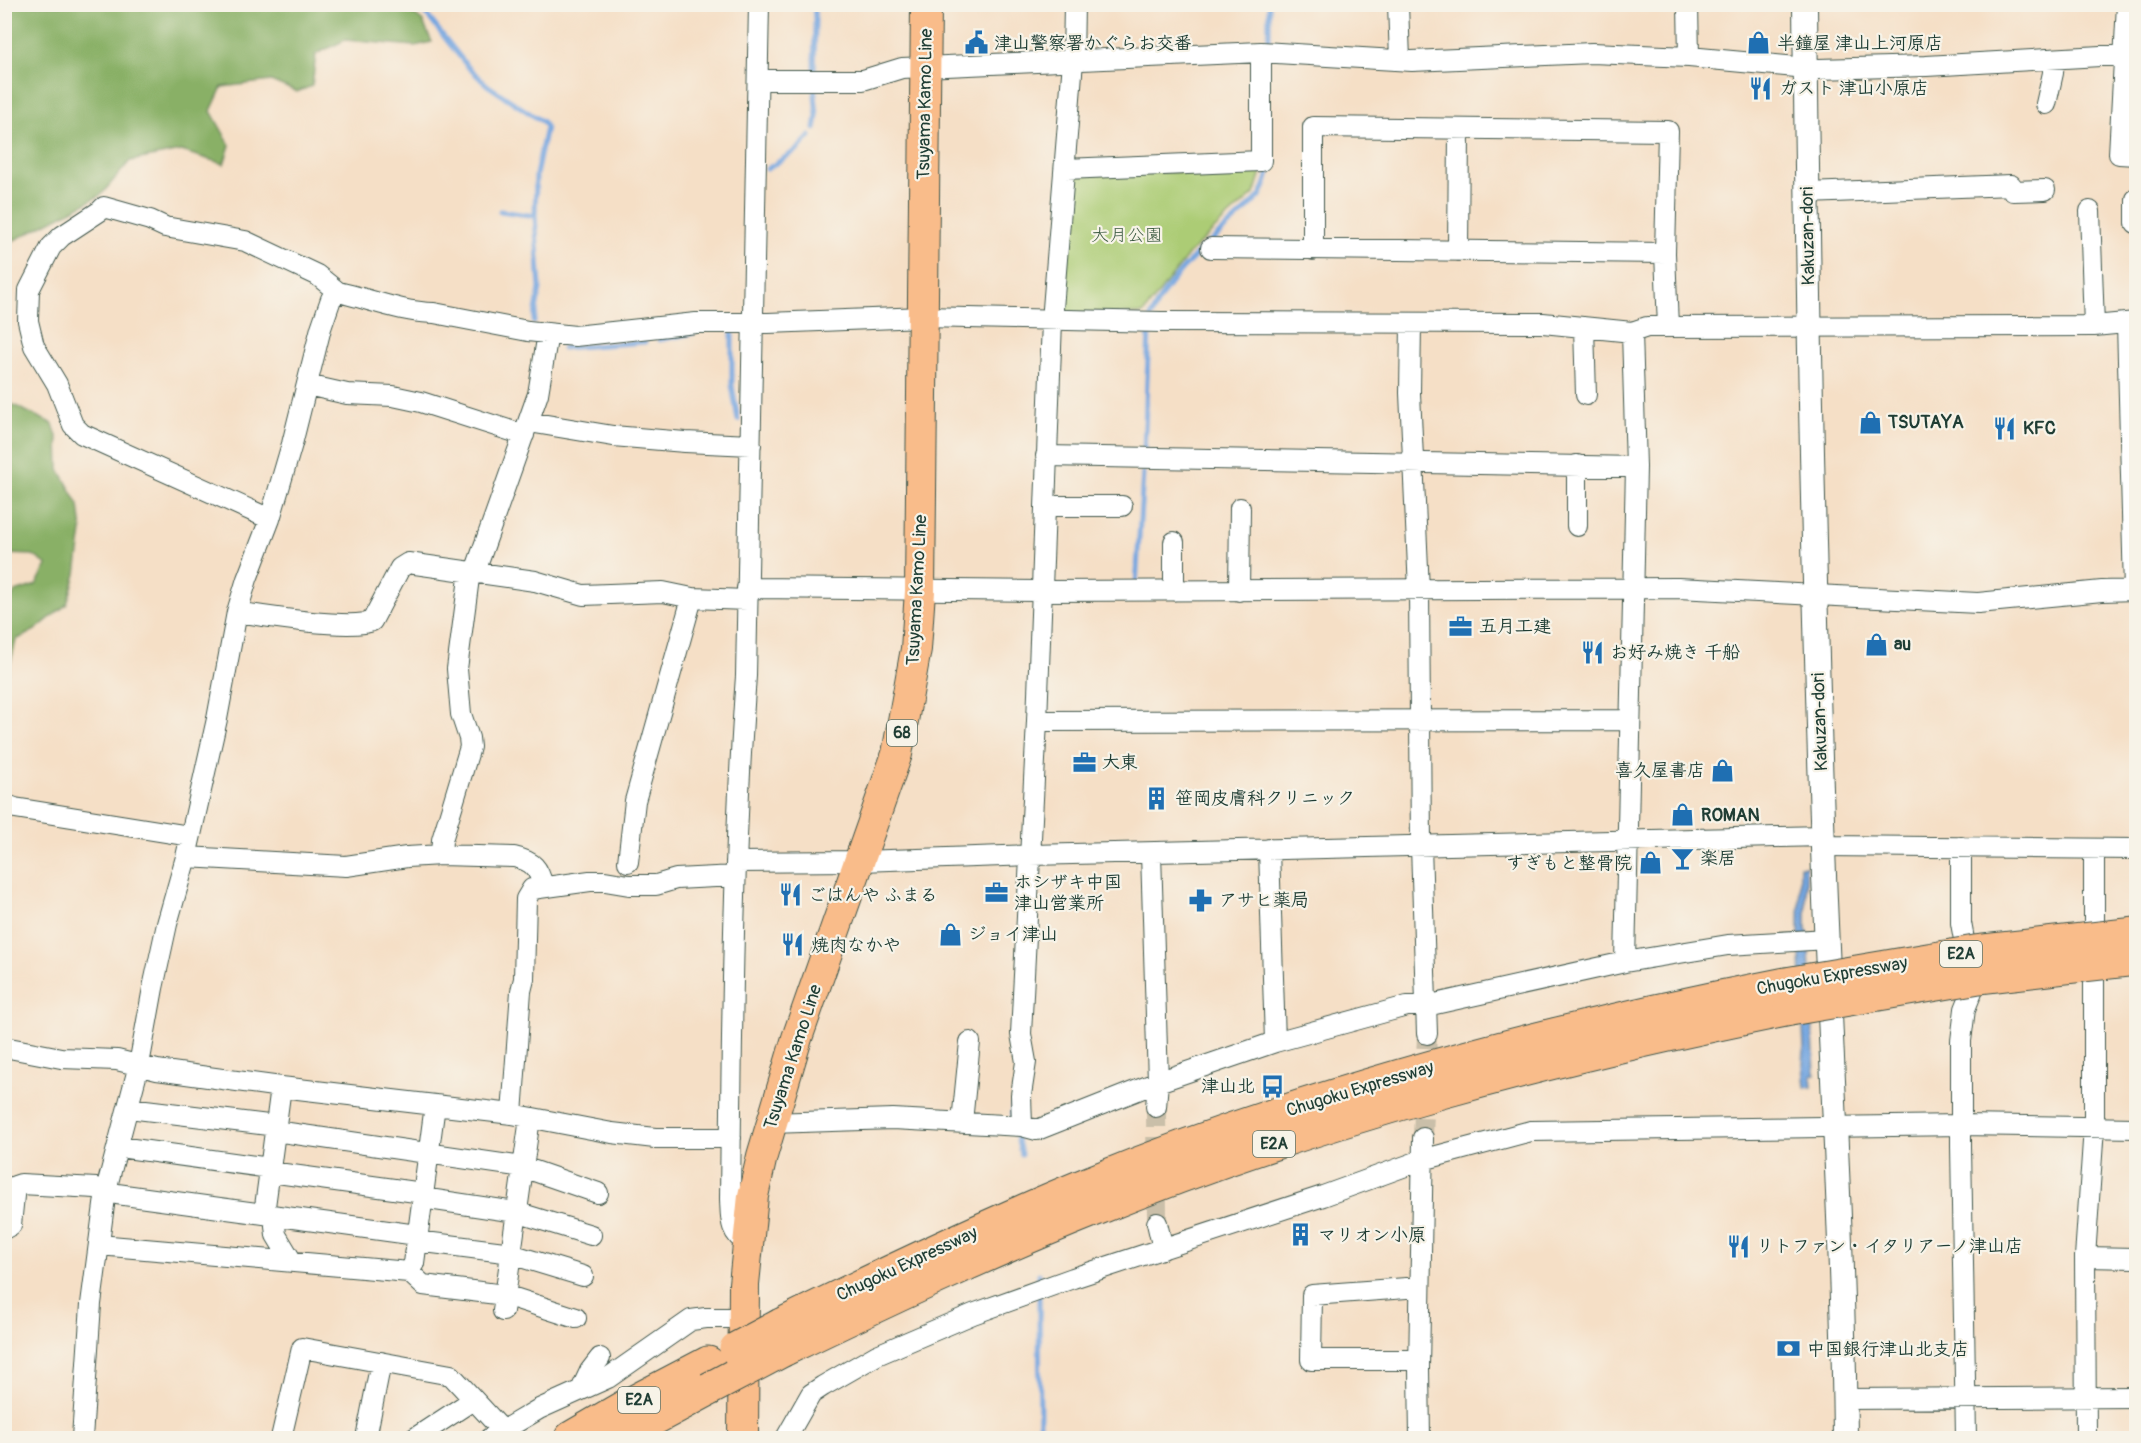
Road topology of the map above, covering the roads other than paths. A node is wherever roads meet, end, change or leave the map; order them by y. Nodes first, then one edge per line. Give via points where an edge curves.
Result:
1 (759, 4) edge
2 (926, 4) edge
3 (1074, 4) edge
4 (1398, 4) edge
5 (1688, 4) edge
6 (1805, 4) edge
7 (2127, 4) edge
8 (1261, 52) junction
9 (2131, 55) edge
10 (1689, 57) junction
11 (1400, 60) junction
12 (2054, 60) junction
13 (1073, 61) junction
14 (925, 67) junction
15 (1806, 68) junction
16 (758, 80) junction
17 (2046, 104) dead end
18 (1459, 130) junction
19 (2136, 155) edge
20 (1065, 169) junction
21 (2045, 190) dead end
22 (1808, 193) junction
23 (2136, 199) edge
24 (2090, 211) dead end
25 (2136, 223) edge
26 (1211, 248) dead end
27 (1313, 250) junction
28 (1458, 251) junction
29 (1665, 253) junction
30 (338, 292) junction
31 (923, 317) junction
32 (751, 321) junction
33 (1052, 321) junction
34 (1411, 323) junction
35 (2132, 323) edge
36 (2094, 326) junction
37 (1584, 327) junction
38 (1668, 327) junction
39 (1810, 327) junction
40 (1632, 332) junction
41 (548, 333) junction
42 (307, 385) junction
43 (1586, 395) dead end
44 (526, 428) junction
45 (751, 445) junction
46 (1046, 456) junction
47 (1414, 462) junction
48 (1577, 465) junction
49 (1636, 467) junction
50 (1045, 506) junction
51 (1122, 506) dead end
52 (1240, 508) dead end
53 (270, 519) junction
54 (1577, 526) dead end
55 (1174, 542) dead end
56 (472, 571) junction
57 (1633, 588) junction
58 (1419, 590) junction
59 (2135, 590) edge
60 (921, 591) junction
61 (1041, 591) junction
62 (1174, 591) junction
63 (1239, 591) junction
64 (747, 594) junction
65 (1816, 595) junction
66 (692, 598) junction
67 (237, 612) junction
68 (1420, 720) junction
69 (1629, 720) junction
70 (1037, 721) junction
71 (4, 804) edge
72 (190, 836) junction
73 (1628, 841) junction
74 (1823, 841) junction
75 (1421, 846) junction
76 (1960, 846) junction
77 (1269, 849) junction
78 (2094, 849) junction
79 (2136, 849) edge
80 (1151, 853) junction
81 (441, 855) junction
82 (1031, 855) junction
83 (186, 857) junction
84 (861, 861) junction
85 (628, 862) dead end
86 (735, 869) junction
87 (543, 887) junction
88 (2136, 934) edge
89 (1827, 939) junction
90 (2136, 959) edge
91 (1624, 962) junction
92 (1788, 997) junction
93 (1426, 1006) junction
94 (1427, 1034) tunnel mouth
95 (970, 1042) dead end
96 (1275, 1042) junction
97 (4, 1047) edge
98 (139, 1065) junction
99 (1158, 1082) junction
100 (281, 1087) junction
101 (435, 1105) junction
102 (1156, 1107) tunnel mouth
103 (129, 1108) junction
104 (521, 1116) junction
105 (962, 1122) junction
106 (771, 1123) junction
107 (1962, 1125) junction
108 (1022, 1126) junction
109 (1836, 1127) junction
110 (2094, 1127) junction
111 (276, 1128) junction
112 (2136, 1128) edge
113 (731, 1138) junction
114 (1423, 1138) tunnel mouth
115 (119, 1147) junction
116 (429, 1152) junction
117 (1422, 1160) junction
118 (522, 1167) junction
119 (270, 1170) junction
120 (106, 1190) junction
121 (598, 1193) dead end
122 (423, 1196) junction
123 (516, 1212) junction
124 (269, 1215) junction
125 (1157, 1223) tunnel mouth
126 (4, 1229) edge
127 (591, 1235) dead end
128 (417, 1238) junction
129 (748, 1243) junction
130 (99, 1245) junction
131 (1163, 1249) junction
132 (511, 1254) junction
133 (2085, 1257) junction
134 (2136, 1258) edge
135 (291, 1260) junction
136 (409, 1272) junction
137 (583, 1276) dead end
138 (1420, 1287) junction
139 (504, 1303) junction
140 (576, 1318) dead end
141 (744, 1318) junction
142 (600, 1358) dead end
143 (1419, 1360) junction
144 (381, 1362) junction
145 (708, 1376) junction
146 (582, 1388) junction
147 (2136, 1396) edge
148 (1845, 1398) junction
149 (2086, 1398) junction
150 (1965, 1399) junction
151 (473, 1400) junction
152 (496, 1434) edge
153 (82, 1438) edge
154 (281, 1438) edge
155 (366, 1438) edge
156 (415, 1438) edge
157 (571, 1438) edge
158 (618, 1438) edge
159 (743, 1438) edge
160 (786, 1438) edge
161 (1420, 1438) edge
162 (1845, 1438) edge
163 (1966, 1438) edge
164 (2086, 1438) edge

1 - 16 street
2 - 14 main road, Tsuyama Kamo Line / 68
3 - 13 street
4 - 11 street
5 - 10 street
6 - 15 street, Kakuzan-dori
7 - 9 street
8 - 11 street
8 - 13 street
8 - 20 street via 1262,161
9 - 12 street
9 - 19 street via 2119,154
10 - 11 street via 1592,52
10 - 15 street
12 - 15 street
12 - 17 street
13 - 14 street
13 - 20 street
14 - 16 street via 902,68 863,80
14 - 31 main road, Tsuyama Kamo Line / 68
15 - 22 street, Kakuzan-dori
16 - 32 street
18 - 27 street via 1313,127
18 - 28 street
18 - 29 street via 1668,132
20 - 33 street
21 - 22 street via 2013,191 2011,185
22 - 39 street, Kakuzan-dori
23 - 25 street
24 - 36 street
26 - 27 street
27 - 28 street
28 - 29 street
29 - 38 street
30 - 41 street via 393,307
30 - 42 street via 331,299 321,328
30 - 53 street via 317,275 245,241 165,227 104,207 51,247 29,290 28,321 34,346 57,384 73,425 82,434
31 - 32 street
31 - 33 street
31 - 60 main road, Tsuyama Kamo Line / 68
32 - 41 street via 575,336
32 - 45 street
33 - 34 street
33 - 46 street
34 - 37 street via 1543,322
34 - 47 street
35 - 36 street
35 - 59 street
36 - 39 street
37 - 40 street
37 - 43 street
38 - 39 street
38 - 40 street
39 - 65 street, Kakuzan-dori
40 - 49 street
41 - 44 street via 538,394
42 - 44 street via 347,394 393,396
42 - 53 street
44 - 45 street
44 - 56 street
45 - 64 street
46 - 47 street
46 - 50 street
47 - 48 street
47 - 58 street
48 - 49 street
48 - 54 street
49 - 57 street
50 - 51 street
50 - 61 street
52 - 63 street
53 - 67 street
55 - 62 street
56 - 66 street via 535,581 583,595 663,592
56 - 67 street via 408,563 400,568 372,621 366,623 339,624
56 - 81 street via 457,669 461,714 470,747
57 - 58 street
57 - 65 street
57 - 69 street
58 - 63 street
58 - 68 street
59 - 65 street via 1978,603
60 - 61 street
60 - 64 street
60 - 84 main road, Tsuyama Kamo Line / 68 via 916,649 897,754
61 - 62 street
61 - 70 street
62 - 63 street
64 - 66 street
64 - 86 street
65 - 74 street, Kakuzan-dori
66 - 85 street via 635,801
67 - 72 street
68 - 69 street
68 - 70 street
68 - 75 street
69 - 73 street
70 - 82 street
71 - 72 street
72 - 83 street
73 - 74 street
73 - 75 street
73 - 91 street
74 - 76 street
74 - 89 street, Kakuzan-dori
75 - 77 street
75 - 93 street
76 - 78 street
76 - 107 street via 1961,923 1973,989 1965,1009 1961,1041
77 - 80 street
77 - 96 street
78 - 79 street
78 - 110 street
80 - 82 street
80 - 99 street
81 - 83 street via 346,866
81 - 87 street via 525,859 535,865
82 - 84 street
82 - 108 street via 1021,1034 1026,1062
83 - 98 street via 167,924
84 - 86 street
84 - 106 main road, Tsuyama Kamo Line / 68 via 797,1038
86 - 87 street via 656,885 605,880
86 - 113 street
87 - 104 street via 532,890 526,899
88 - 92 highway, Chugoku Expressway / E2A, bridge via 1975,952
89 - 91 street via 1728,945
89 - 109 street, Kakuzan-dori
90 - 92 highway, Chugoku Expressway / E2A, bridge
91 - 93 street
92 - 145 highway, Chugoku Expressway / E2A, bridge via 1692,1002 1501,1048 1289,1111 1089,1183 921,1257
93 - 94 street
93 - 96 street via 1407,1006
95 - 105 street
96 - 99 street
97 - 98 street
98 - 100 street
98 - 103 street
99 - 102 street
99 - 108 street via 1037,1130
100 - 101 street
100 - 111 street
101 - 104 street
101 - 116 street
103 - 111 street
103 - 115 street
104 - 113 street via 655,1138
104 - 118 street
105 - 106 street via 893,1119
105 - 108 street
106 - 129 main road, Tsuyama Kamo Line / 68 via 753,1196
107 - 109 street
107 - 110 street
107 - 150 street
109 - 117 street via 1531,1131
109 - 148 street, Kakuzan-dori
110 - 112 street
110 - 133 street
111 - 116 street
111 - 119 street
113 - 129 street via 732,1228
114 - 117 street
115 - 119 street
115 - 120 street
116 - 118 street
116 - 122 street
117 - 131 street
117 - 138 street
118 - 121 street
118 - 123 street
119 - 122 street
119 - 124 street
120 - 124 street
120 - 126 street via 15,1186 11,1225
120 - 130 street
122 - 123 street
122 - 128 street
123 - 127 street
123 - 132 street
124 - 128 street
124 - 135 street
125 - 131 street
128 - 132 street
128 - 136 street
129 - 141 main road, Tsuyama Kamo Line / 68
130 - 135 street
130 - 153 street
131 - 160 street via 973,1314 877,1355 811,1394
132 - 137 street
132 - 139 street
133 - 134 street
133 - 149 street
135 - 136 street
136 - 139 street via 423,1285
138 - 143 street
138 - 143 street via 1312,1295 1311,1360
139 - 140 street
141 - 146 street via 691,1320 608,1378
141 - 159 main road, Tsuyama Kamo Line / 68
142 - 146 street
143 - 161 street
144 - 151 street via 451,1375
144 - 154 street via 302,1348
144 - 155 street
145 - 157 highway, Chugoku Expressway / E2A via 626,1406
145 - 158 highway, Chugoku Expressway / E2A
146 - 152 street
147 - 149 street
148 - 150 street
148 - 162 street, Kakuzan-dori
149 - 150 street
149 - 164 street
150 - 163 street
151 - 152 street
151 - 156 street

